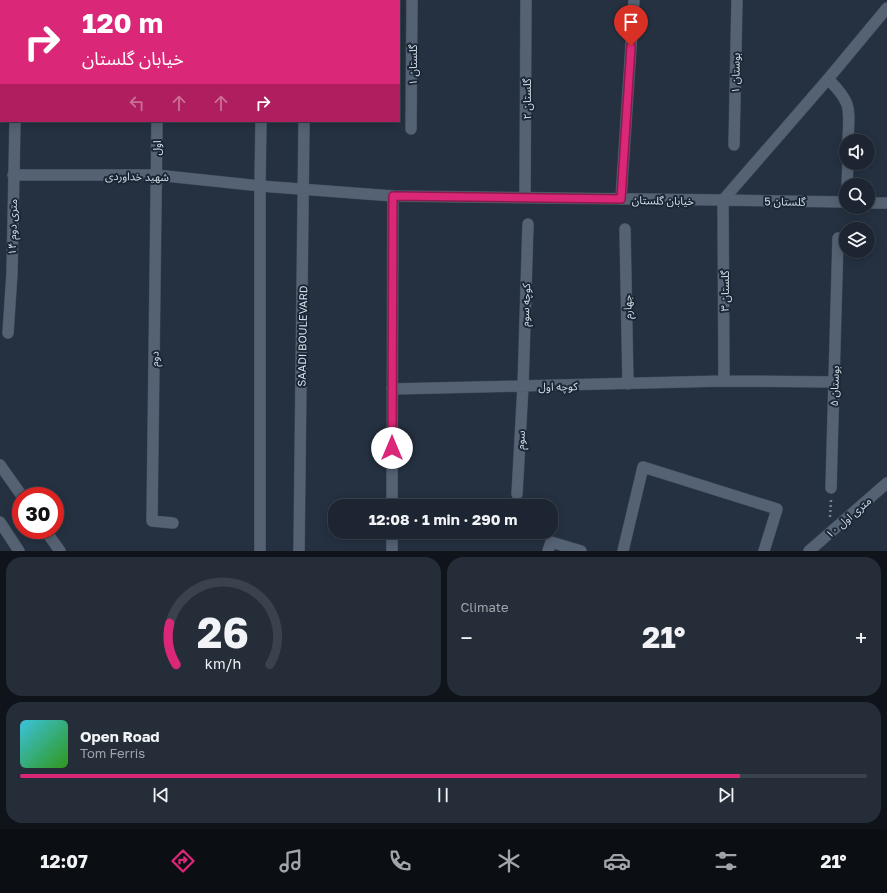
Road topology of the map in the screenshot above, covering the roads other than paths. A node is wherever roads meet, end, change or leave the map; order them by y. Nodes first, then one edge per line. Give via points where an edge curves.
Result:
1 (412, 0) edge
2 (526, 0) edge
3 (634, 0) edge
4 (737, 0) edge
5 (887, 8) edge
6 (828, 79) junction
7 (15, 122) edge
8 (156, 122) edge
9 (261, 122) edge
10 (304, 122) edge
11 (411, 129) dead end
12 (848, 134) edge
13 (734, 145) dead end
14 (13, 175) junction
15 (156, 175) junction
16 (260, 186) junction
17 (303, 190) junction
18 (393, 196) junction
19 (525, 197) junction
20 (621, 199) junction
21 (723, 200) junction
22 (839, 202) edge
23 (875, 203) edge
24 (887, 203) edge
25 (528, 224) dead end
26 (625, 229) dead end
27 (838, 238) dead end
28 (8, 333) dead end
29 (724, 381) junction
30 (834, 382) junction
31 (628, 384) junction
32 (523, 386) junction
33 (392, 389) junction
34 (0, 464) edge
35 (887, 483) edge
36 (16, 487) edge
37 (831, 488) road end
38 (517, 494) dead end
39 (392, 499) edge
40 (0, 522) edge
41 (173, 523) dead end
42 (51, 539) edge
43 (392, 539) edge
44 (550, 547) edge
45 (19, 551) edge
46 (60, 551) edge
47 (260, 551) edge
48 (299, 551) edge
49 (392, 551) edge
50 (581, 551) edge
51 (622, 551) edge
52 (764, 551) edge
53 (809, 551) edge

1 - 11 street, گلستان ۱
2 - 19 street, گلستان ۲
3 - 20 street
4 - 13 street, بوستان ۱
5 - 6 street
6 - 12 street via 844,96 850,108
6 - 21 street
7 - 14 street, ۱۴ متری دوم
8 - 15 street, اول
9 - 16 street
10 - 17 street, SAADI BOULEVARD
14 - 15 street, شهید خداوردی
14 - 28 street, ۱۴ متری دوم via 12,273
15 - 16 street, شهید خداوردی
15 - 41 street, دوم via 152,521
16 - 17 street, شهید خداوردی
16 - 47 street
17 - 18 street, خیابان گلستان
17 - 48 street, SAADI BOULEVARD
18 - 19 street, خیابان گلستان
18 - 33 street
19 - 20 street, خیابان گلستان
20 - 21 street, خیابان گلستان
21 - 22 street, گلستان 5
21 - 29 street, گلستان ۳
23 - 24 street
25 - 32 street, کوچه سوم
26 - 31 street, جهارم
27 - 30 street, بوستان ۵
29 - 30 street, کوچه اول
29 - 31 street, کوچه اول
30 - 37 street, بوستان ۵
31 - 32 street, کوچه اول
32 - 33 street, کوچه اول
32 - 38 street, سوم
33 - 39 street
34 - 36 street
35 - 53 street, ۱۰ متری اول
40 - 45 street
42 - 46 street
43 - 49 street
44 - 50 street
51 - 52 street via 643,467 777,509

